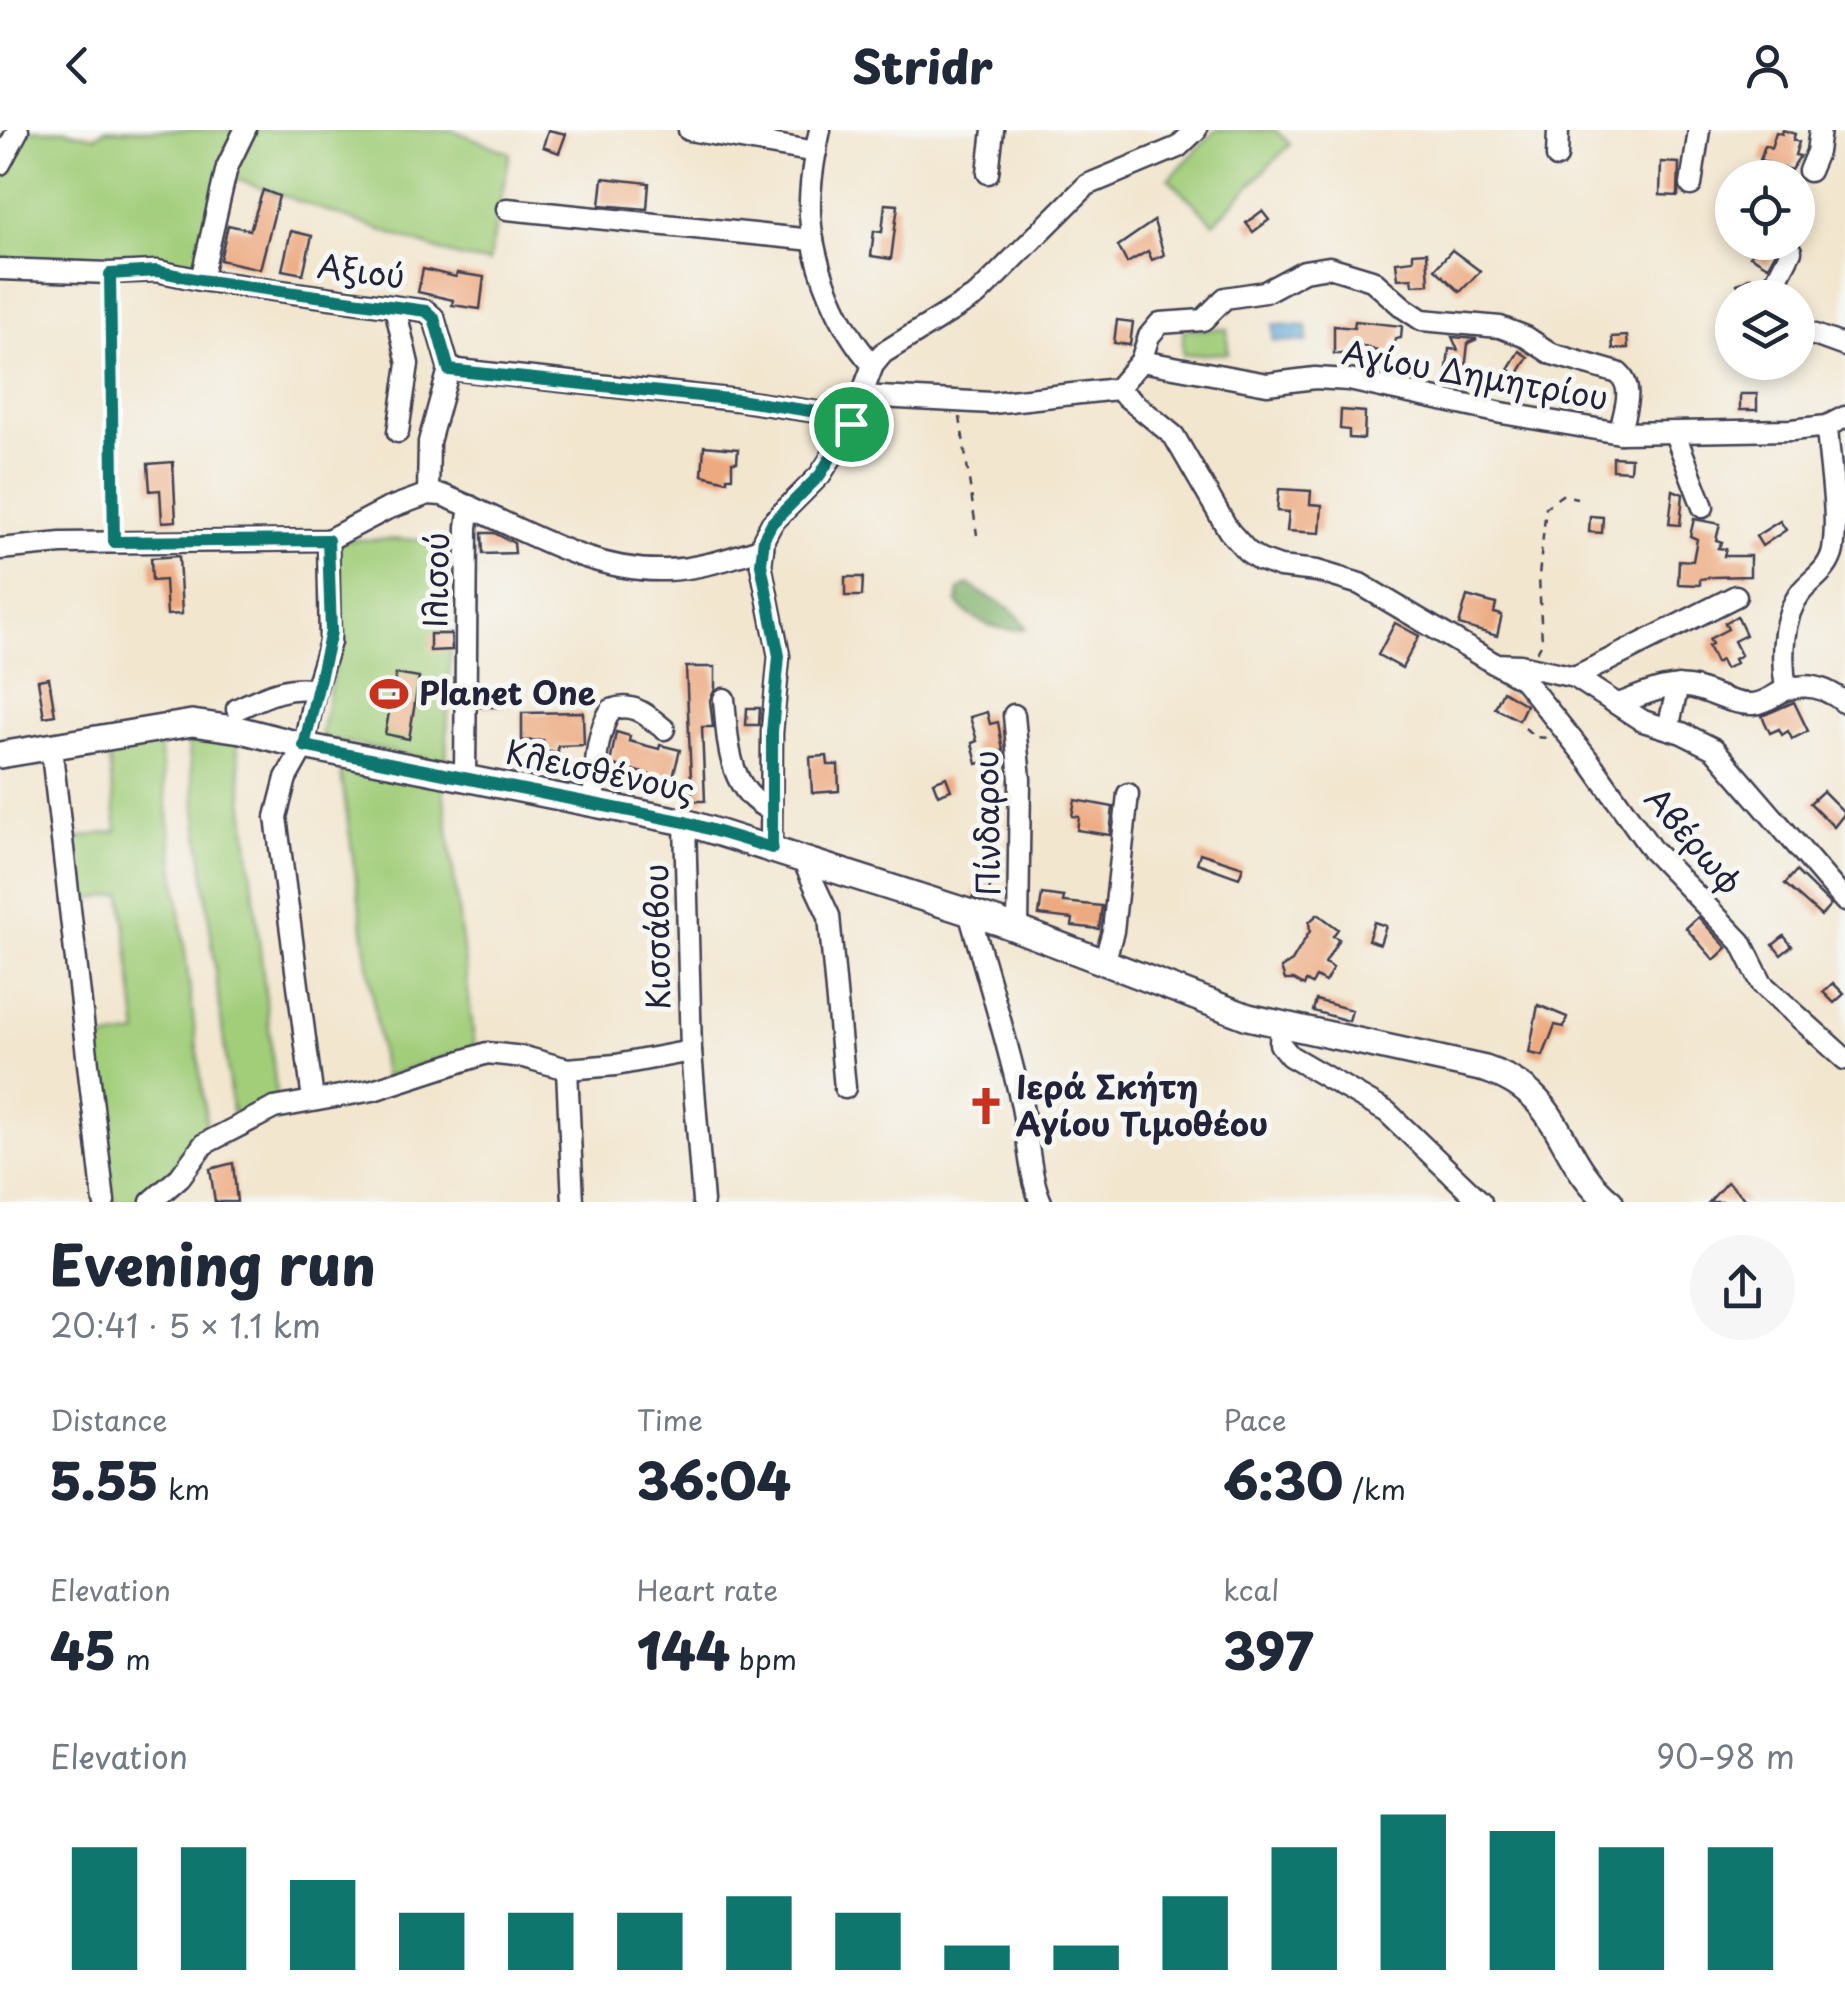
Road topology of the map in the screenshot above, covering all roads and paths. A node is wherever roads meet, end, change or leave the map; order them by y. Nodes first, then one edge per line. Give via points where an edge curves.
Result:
1 (18, 130) edge
2 (246, 130) edge
3 (689, 130) edge
4 (820, 130) edge
5 (993, 130) edge
6 (1196, 130) edge
7 (1558, 130) edge
8 (1699, 130) edge
9 (1820, 130) edge
10 (816, 152) junction
11 (1557, 157) dead end
12 (1, 160) edge
13 (1814, 160) edge
14 (988, 173) dead end
15 (1691, 185) dead end
16 (507, 209) dead end
17 (814, 240) junction
18 (0, 269) edge
19 (110, 274) junction
20 (200, 280) junction
21 (396, 307) junction
22 (1815, 335) edge
23 (1845, 346) edge
24 (1141, 361) junction
25 (873, 365) junction
26 (449, 370) junction
27 (1117, 389) junction
28 (861, 396) junction
29 (958, 402) junction
30 (1836, 421) edge
31 (851, 424) junction
32 (398, 432) dead end
33 (1620, 432) junction
34 (1674, 434) junction
35 (428, 494) junction
36 (1578, 498) dead end
37 (470, 506) junction
38 (1703, 506) dead end
39 (977, 534) dead end
40 (328, 540) junction
41 (114, 542) junction
42 (0, 548) edge
43 (762, 548) junction
44 (1736, 596) dead end
45 (1495, 664) junction
46 (1520, 665) junction
47 (1575, 677) junction
48 (1678, 686) junction
49 (314, 690) junction
50 (1786, 690) junction
51 (724, 699) dead end
52 (1845, 703) edge
53 (1618, 704) junction
54 (236, 709) dead end
55 (1014, 715) dead end
56 (1668, 728) junction
57 (664, 729) dead end
58 (51, 745) junction
59 (304, 746) junction
60 (0, 755) edge
61 (465, 776) junction
62 (1128, 794) dead end
63 (593, 803) junction
64 (771, 810) junction
65 (685, 822) junction
66 (772, 848) junction
67 (802, 858) junction
68 (1845, 900) edge
69 (969, 912) junction
70 (1018, 931) junction
71 (1104, 963) junction
72 (1281, 1025) junction
73 (691, 1050) junction
74 (1845, 1059) edge
75 (567, 1069) junction
76 (844, 1088) dead end
77 (313, 1100) junction
78 (104, 1202) edge
79 (151, 1202) edge
80 (573, 1202) edge
81 (703, 1202) edge
82 (1040, 1202) edge
83 (1481, 1202) edge
84 (1610, 1202) edge

1 - 12 street
2 - 20 street via 227,167
3 - 10 street
4 - 10 street
5 - 14 street
6 - 25 street via 1178,146 1086,185 986,288
7 - 11 street
8 - 15 street
9 - 13 street
10 - 17 street
16 - 17 street
17 - 25 street via 837,308
18 - 19 street, Αξιού
19 - 20 street, Αξιού via 157,271
19 - 41 path
20 - 21 street, Αξιού
21 - 26 street, Αξιού via 434,318
21 - 32 street via 408,364
22 - 23 street
24 - 27 street, Αγίου Δημητρίου
24 - 33 street, Αγίου Δημητρίου via 1267,384 1349,380
24 - 33 street, Αγίου Δημητρίου via 1160,323 1203,320 1225,298 1265,292 1304,271 1329,267 1372,280 1422,320 1500,326 1552,354 1618,373 1629,390
25 - 28 street
26 - 31 street via 738,400
26 - 35 street via 429,442
27 - 29 street
27 - 45 street, Αβέρωφ via 1174,436 1229,532 1260,560 1360,584
28 - 29 street
28 - 31 street
29 - 39 path
30 - 34 street, Αγίου Δημητρίου
30 - 50 street via 1832,552 1789,616
31 - 43 street via 820,475 772,523
33 - 34 street, Αγίου Δημητρίου
34 - 38 street
35 - 37 street
35 - 40 street
36 - 46 path via 1562,495 1546,507 1542,643
37 - 43 street via 584,558 634,569 687,568
37 - 61 street, Ιλισού
40 - 41 street
40 - 49 street via 331,632
41 - 42 street
43 - 64 street via 779,656
44 - 47 street
45 - 46 street
45 - 74 street, Αβέρωφ via 1523,679 1550,711 1652,850 1741,942 1762,984
46 - 47 street
47 - 53 street
48 - 50 street via 1748,704
48 - 53 street
48 - 56 street
49 - 54 street via 273,692
49 - 59 street
50 - 52 street via 1822,687
51 - 64 street via 736,774
53 - 56 street
55 - 70 street, Πίνδαρου
56 - 68 street via 1728,761
57 - 63 street via 629,706 612,710 599,740
58 - 59 main road, Κλεισθένους via 192,723
58 - 60 main road, Κλεισθένους
58 - 78 street
59 - 61 main road, Κλεισθένους
59 - 77 street via 286,778 276,817
61 - 63 main road, Κλεισθένους
62 - 71 street
63 - 65 main road, Κλεισθένους
64 - 66 street
65 - 66 main road, Κλεισθένους
65 - 73 street, Κισσάβου
66 - 67 main road, Κλεισθένους
67 - 69 main road, Κλεισθένους
67 - 76 street via 829,916
69 - 70 main road, Κλεισθένους
69 - 82 street via 1021,1100
70 - 71 main road, Κλεισθένους
71 - 72 main road, Κλεισθένους
72 - 83 street via 1284,1051 1387,1112
72 - 84 main road, Κλεισθένους via 1512,1079 1541,1103
73 - 75 street
73 - 81 street, Κισσάβου
75 - 77 street via 487,1053 373,1090
75 - 80 street
77 - 79 street via 274,1108 204,1144

